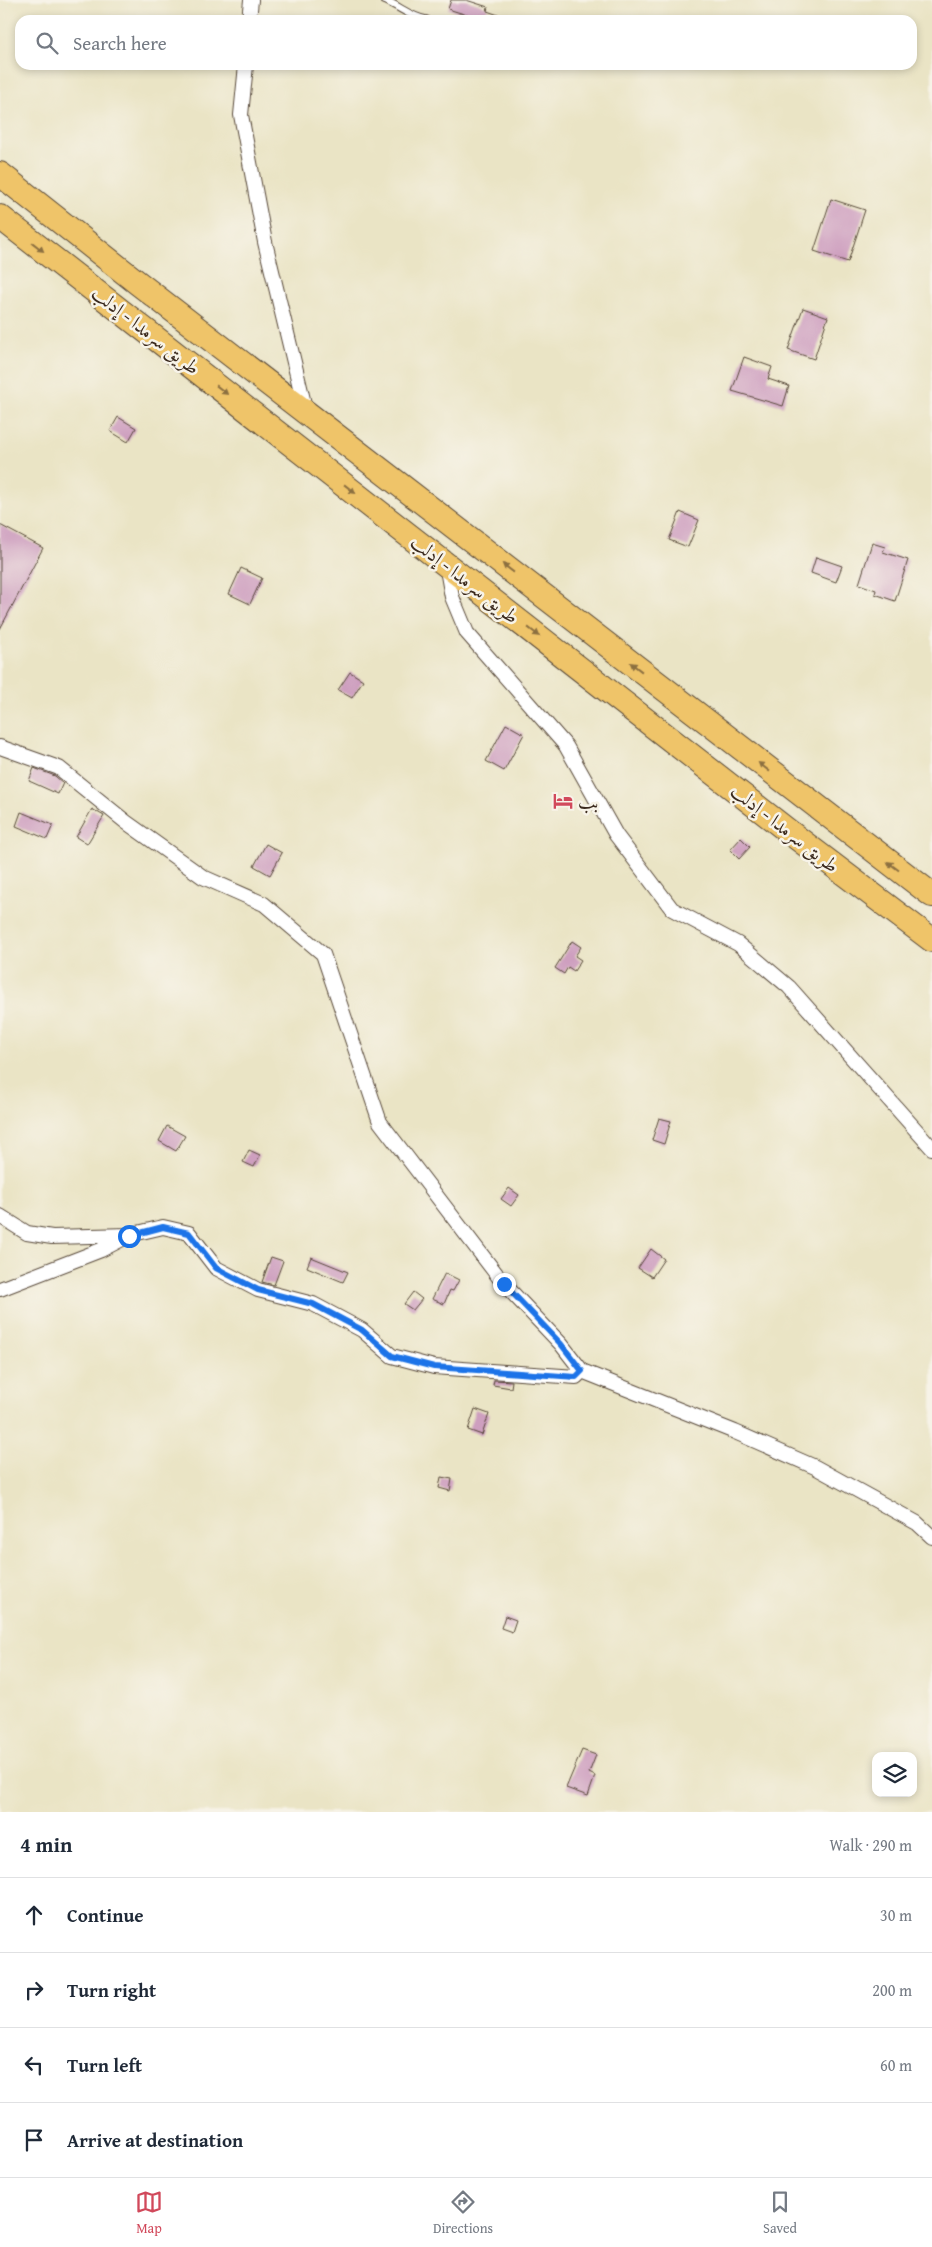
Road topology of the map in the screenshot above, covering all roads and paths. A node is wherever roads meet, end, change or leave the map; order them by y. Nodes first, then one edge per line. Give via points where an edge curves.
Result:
1 (251, 0) edge
2 (384, 0) edge
3 (250, 15) edge
4 (411, 15) edge
5 (246, 70) edge
6 (0, 174) edge
7 (0, 217) edge
8 (138, 283) junction
9 (118, 309) junction
10 (306, 412) junction
11 (446, 564) junction
12 (0, 747) edge
13 (808, 801) junction
14 (788, 831) junction
15 (932, 895) edge
16 (932, 940) edge
17 (932, 1148) edge
18 (0, 1216) edge
19 (129, 1236) junction
20 (0, 1289) edge
21 (582, 1371) junction
22 (932, 1537) edge

1 - 3 street
2 - 4 lane
5 - 10 street via 241,115 265,242
6 - 8 highway, طريق سرمدا - إدلب
7 -> 9 highway, طريق سرمدا - إدلب
8 - 9 highway
8 - 10 highway, طريق سرمدا - إدلب
9 -> 11 highway, طريق سرمدا - إدلب
13 -> 10 highway, طريق سرمدا - إدلب
11 -> 14 highway, طريق سرمدا - إدلب
11 - 17 street via 452,597 467,633 566,746 616,835 672,909 738,944 790,987
12 - 21 street via 59,768 126,822 203,877 264,904 322,954 380,1122 504,1284
13 - 14 highway
15 -> 13 highway, طريق سرمدا - إدلب
14 - 16 highway, طريق سرمدا - إدلب
18 - 19 street via 26,1233 52,1237
19 - 20 street
19 - 21 street via 163,1227 189,1233 216,1268 258,1290 313,1304 362,1330 392,1356 434,1367 576,1377
21 - 22 street via 815,1467 917,1523

